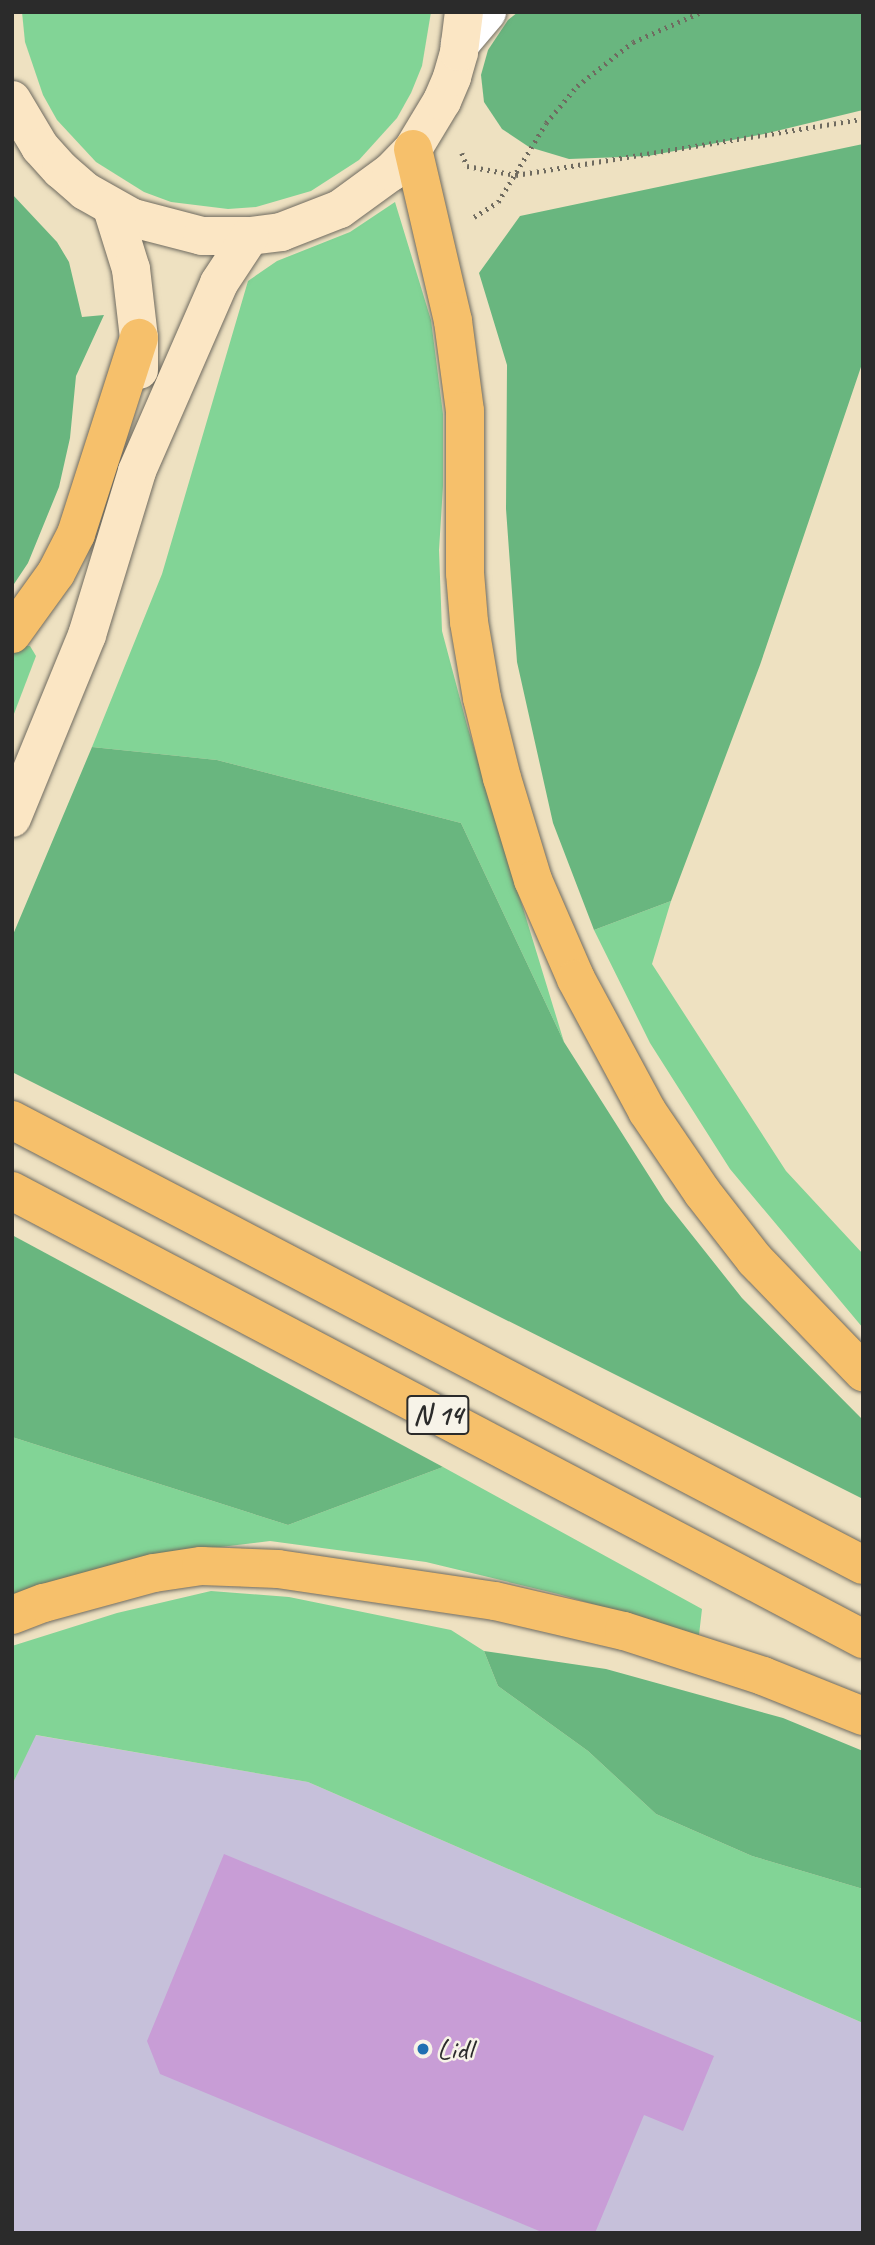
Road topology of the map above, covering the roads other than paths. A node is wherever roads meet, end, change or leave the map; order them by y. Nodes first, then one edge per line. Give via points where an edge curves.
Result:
1 (487, 12) edge
2 (462, 28) edge
3 (12, 100) edge
4 (412, 149) junction
5 (112, 208) junction
6 (250, 236) junction
7 (139, 338) junction
8 (137, 471) junction
9 (12, 634) edge
10 (12, 818) edge
11 (12, 1120) edge
12 (12, 1191) edge
13 (863, 1372) edge
14 (863, 1565) edge
15 (12, 1615) edge
16 (863, 1639) edge
17 (863, 1716) edge

1 - 2 street
2 - 4 main road via 442,102
3 - 5 main road via 40,147 85,191
4 - 6 main road via 391,172 340,209 311,223
4 - 13 highway via 453,321 465,411 469,622 495,752 533,880 576,979 647,1111 755,1259
5 - 6 main road via 179,232
5 - 7 main road via 131,270
6 - 8 main road via 219,284
7 - 8 main road
7 - 9 highway via 75,534 57,573
8 - 10 main road via 87,635
11 - 14 highway, N 14
12 - 16 highway, N 14
15 - 17 highway via 154,1573 201,1566 278,1569 495,1601 624,1631 763,1676

